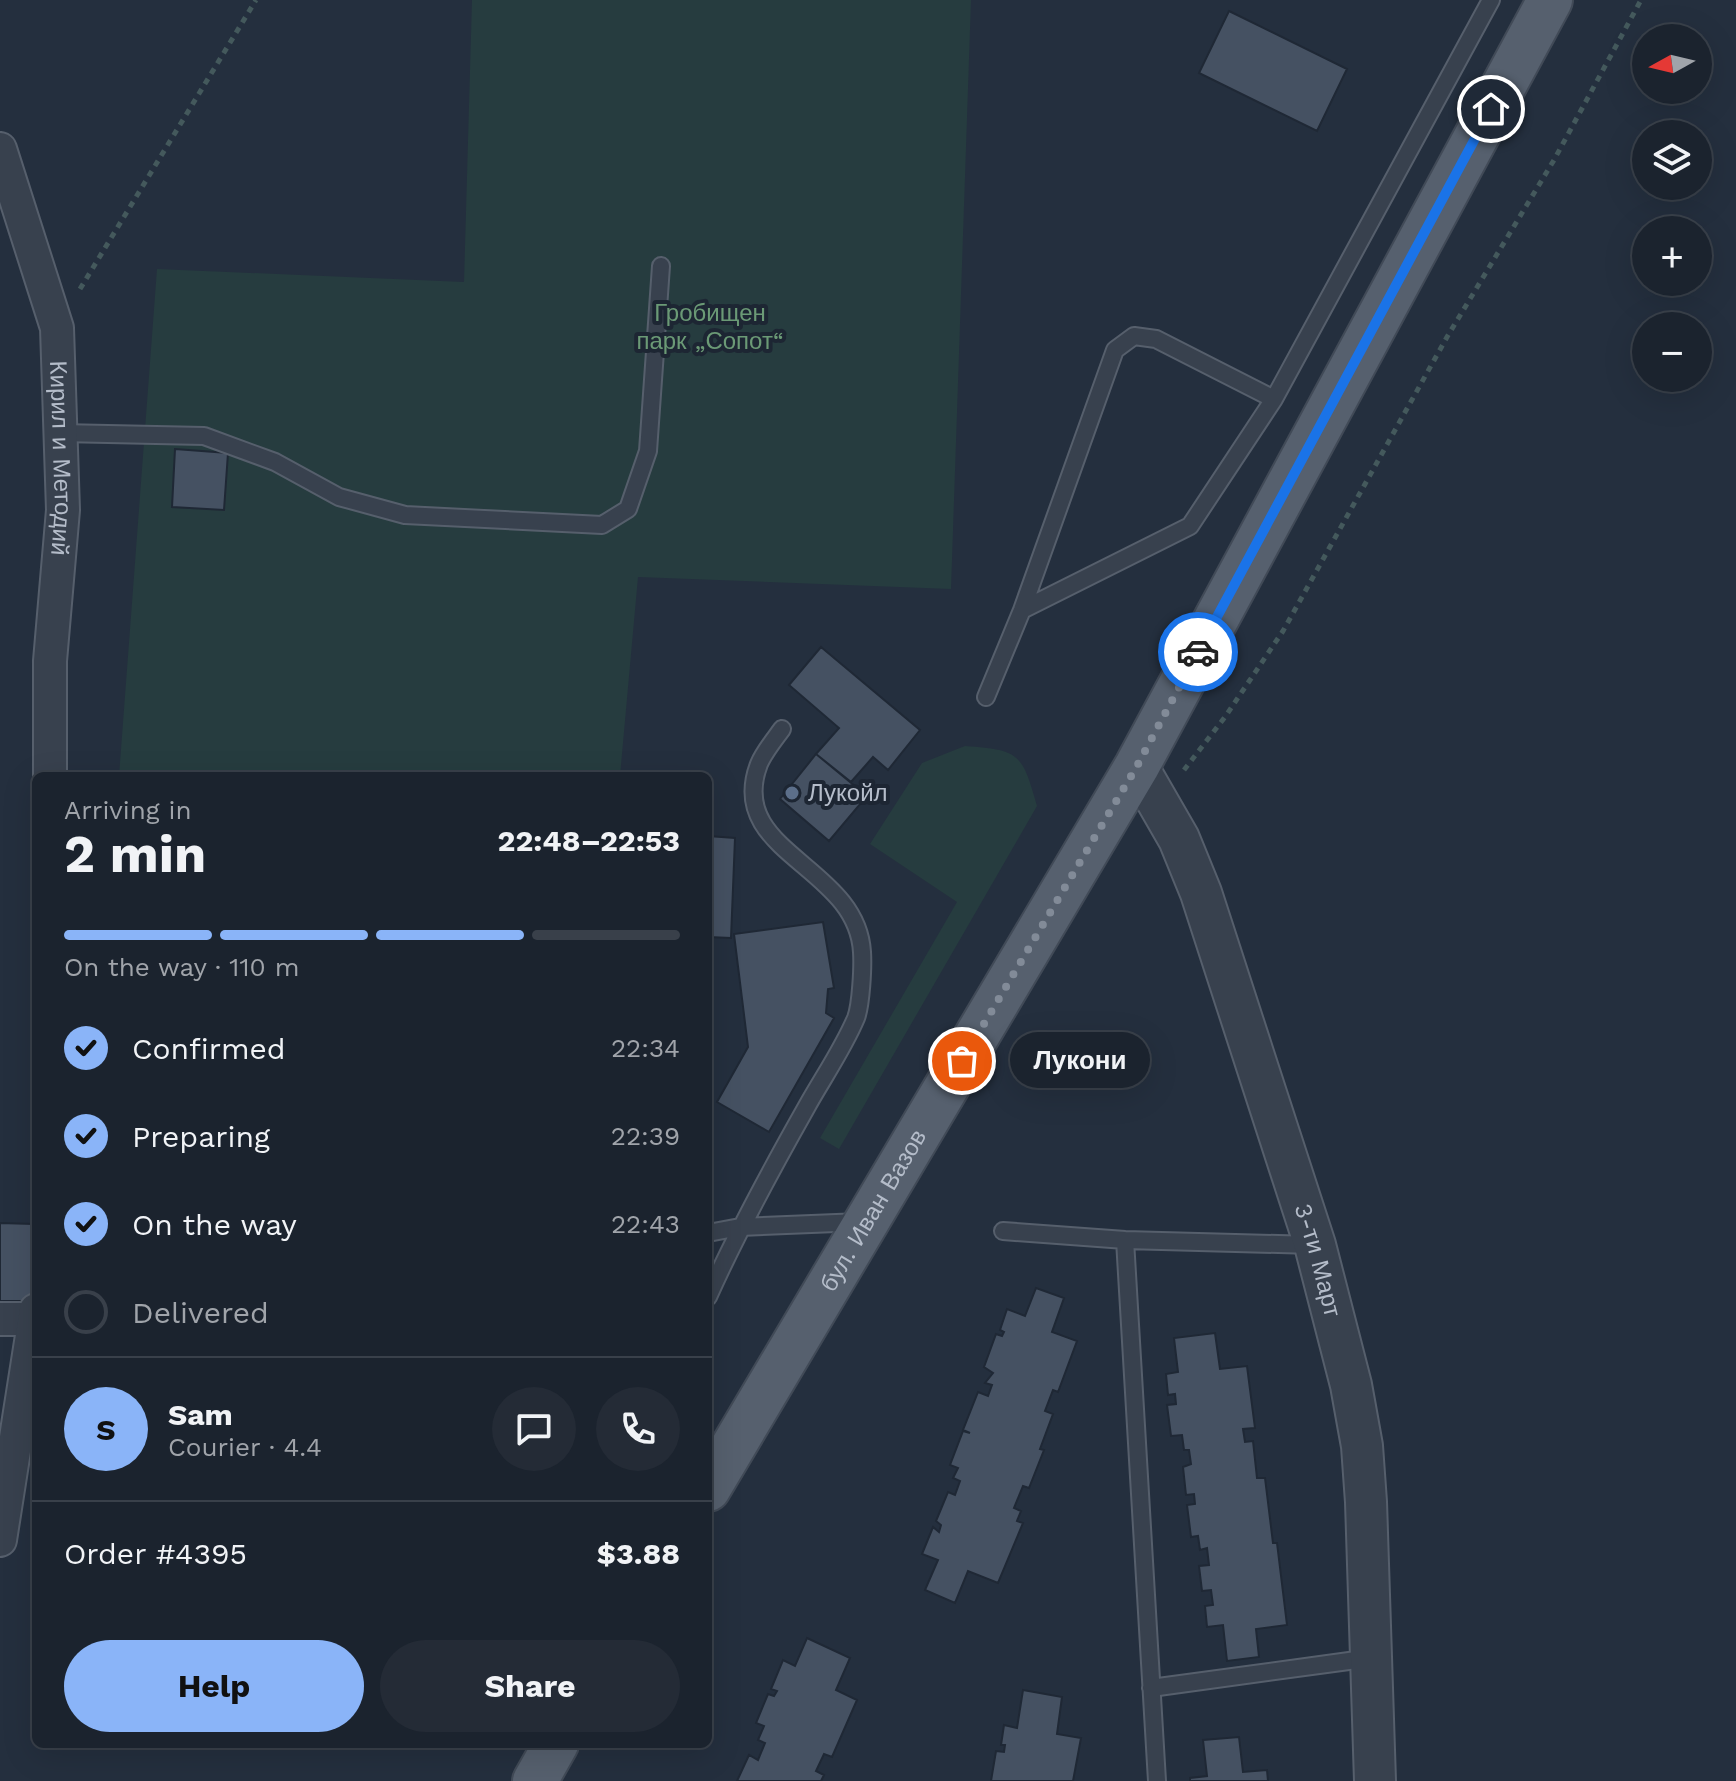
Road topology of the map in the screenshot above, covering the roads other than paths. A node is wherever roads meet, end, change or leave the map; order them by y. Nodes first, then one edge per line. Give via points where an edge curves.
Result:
1 (1491, 0) edge
2 (1550, 0) edge
3 (0, 149) edge
4 (661, 266) dead end
5 (1274, 399) junction
6 (60, 433) junction
7 (1022, 610) junction
8 (986, 697) dead end
9 (782, 729) dead end
10 (1137, 766) junction
11 (50, 772) edge
12 (867, 1221) junction
13 (740, 1227) junction
14 (1003, 1231) dead end
15 (712, 1232) edge
16 (1125, 1240) junction
17 (1315, 1245) junction
18 (712, 1288) edge
19 (0, 1319) edge
20 (32, 1319) edge
21 (32, 1344) edge
22 (712, 1482) edge
23 (0, 1540) edge
24 (1371, 1658) junction
25 (1151, 1688) junction
26 (554, 1748) edge
27 (535, 1781) edge
28 (1157, 1781) edge
29 (1375, 1781) edge

1 - 5 lane
2 - 10 main road, бул. Иван Вазов
3 - 6 street, Кирил и Методий via 57,328
4 - 6 lane via 648,451 628,509 602,525 405,515 339,497 275,462 204,436
5 - 7 lane via 1190,526
5 - 7 lane via 1156,339 1134,336 1115,350
6 - 11 street, Кирил и Методий via 63,510 50,661
7 - 8 lane
9 - 13 lane via 759,762 752,788 756,815 768,834 834,890 854,918 862,951 857,1016
10 - 12 main road, бул. Иван Вазов
10 - 17 street, 3-ти Март via 1179,839 1201,893
12 - 13 lane
12 - 22 main road, бул. Иван Вазов
13 - 15 lane
13 - 18 lane
14 - 16 lane
16 - 17 lane
16 - 25 lane
17 - 24 street, 3-ти Март via 1362,1446
19 - 20 street
21 - 23 street
24 - 25 lane
24 - 29 street, 3-ти Март
25 - 28 lane
26 - 27 main road

